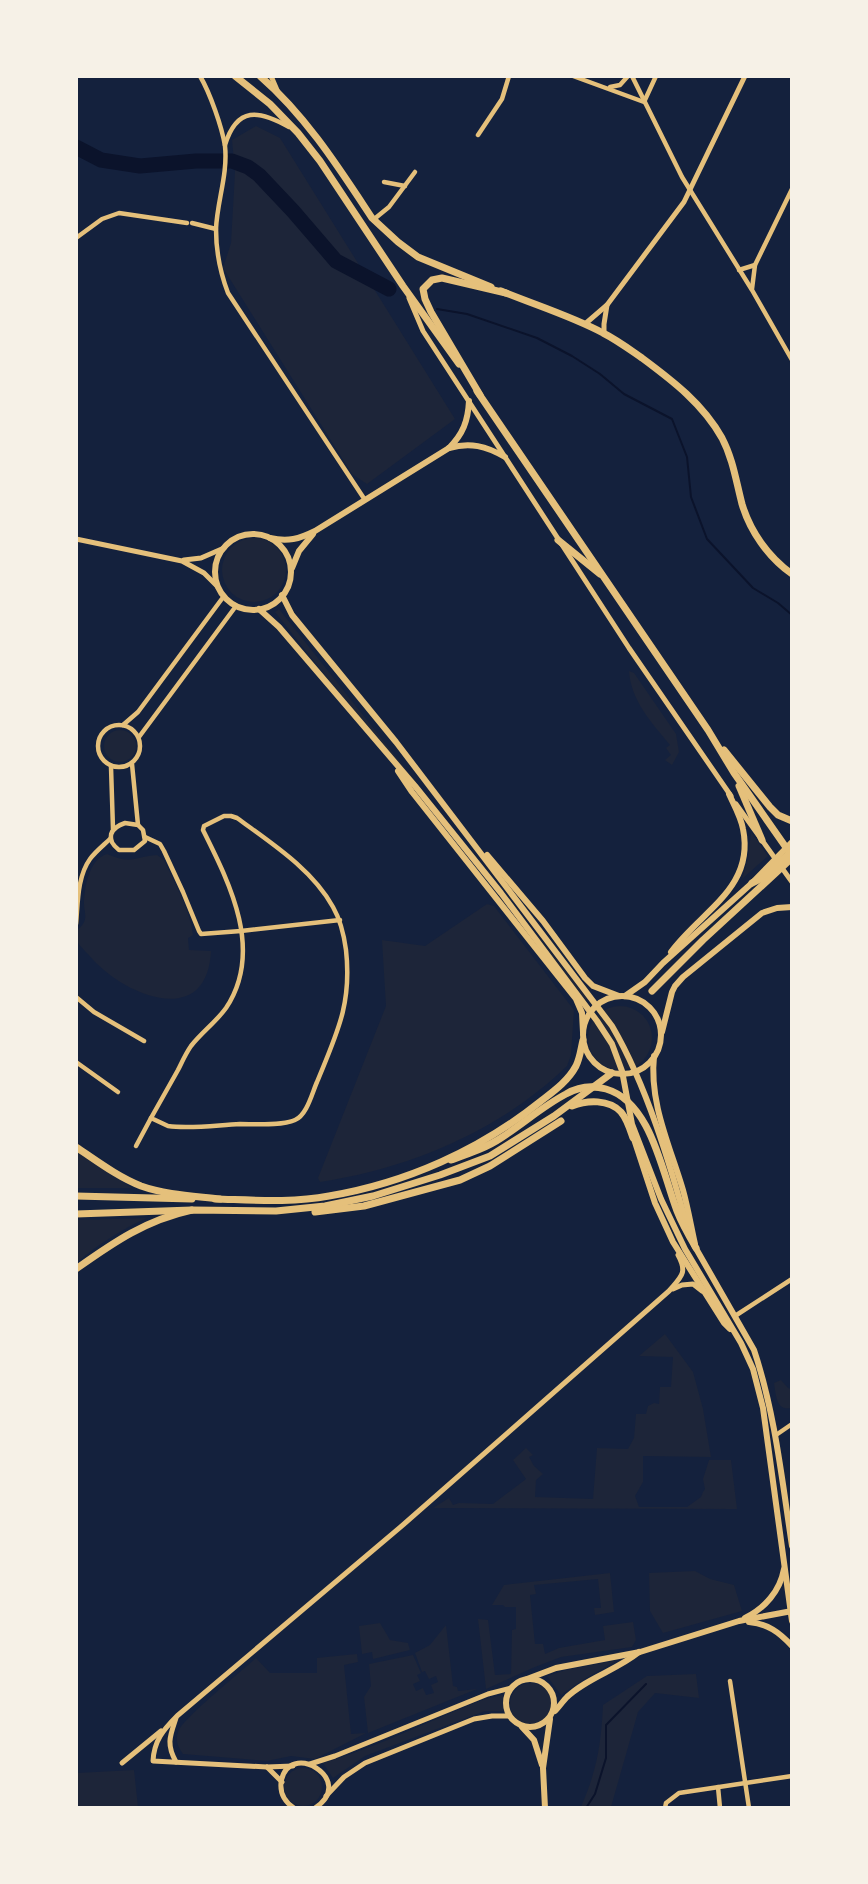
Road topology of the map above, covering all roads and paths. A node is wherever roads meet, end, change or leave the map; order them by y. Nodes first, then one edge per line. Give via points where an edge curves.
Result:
1 (200, 76) edge
2 (235, 76) edge
3 (260, 76) edge
4 (271, 76) edge
5 (509, 76) edge
6 (573, 76) edge
7 (630, 76) edge
8 (656, 76) edge
9 (745, 76) edge
10 (607, 87) junction
11 (278, 94) junction
12 (644, 102) junction
13 (298, 133) junction
14 (478, 135) dead end
15 (225, 145) junction
16 (415, 172) dead end
17 (384, 182) dead end
18 (405, 186) junction
19 (792, 189) edge
20 (690, 190) junction
21 (373, 219) junction
22 (216, 229) junction
23 (76, 238) edge
24 (755, 265) junction
25 (739, 270) junction
26 (403, 286) junction
27 (752, 290) junction
28 (506, 293) junction
29 (607, 305) junction
30 (585, 324) junction
31 (604, 333) junction
32 (792, 360) edge
33 (480, 395) junction
34 (468, 400) junction
35 (448, 448) junction
36 (505, 458) junction
37 (365, 500) junction
38 (315, 531) junction
39 (270, 538) junction
40 (76, 539) edge
41 (558, 540) junction
42 (224, 548) junction
43 (182, 561) junction
44 (790, 573) edge
45 (290, 574) junction
46 (603, 576) junction
47 (218, 587) junction
48 (224, 596) junction
49 (282, 596) junction
50 (236, 606) junction
51 (259, 609) junction
52 (123, 725) junction
53 (708, 730) junction
54 (139, 737) junction
55 (377, 741) junction
56 (132, 764) junction
57 (111, 767) junction
58 (734, 773) junction
59 (729, 794) junction
60 (455, 819) junction
61 (792, 821) edge
62 (138, 825) junction
63 (113, 829) junction
64 (145, 837) junction
65 (111, 838) junction
66 (762, 840) junction
67 (792, 842) edge
68 (792, 851) edge
69 (792, 857) edge
70 (762, 878) junction
71 (792, 882) edge
72 (752, 883) joint
73 (792, 907) edge
74 (76, 919) edge
75 (340, 920) junction
76 (76, 924) edge
77 (241, 931) junction
78 (663, 963) junction
79 (652, 992) dead end
80 (622, 996) junction
81 (76, 997) edge
82 (583, 1036) junction
83 (144, 1041) dead end
84 (660, 1042) junction
85 (654, 1056) junction
86 (76, 1062) edge
87 (612, 1073) junction
88 (622, 1074) junction
89 (118, 1092) dead end
90 (554, 1116) junction
91 (151, 1118) junction
92 (561, 1121) dead end
93 (633, 1138) junction
94 (136, 1146) dead end
95 (76, 1147) edge
96 (425, 1169) junction
97 (674, 1190) junction
98 (76, 1196) edge
99 (220, 1199) junction
100 (192, 1210) junction
101 (276, 1211) junction
102 (76, 1214) edge
103 (673, 1242) junction
104 (696, 1248) junction
105 (76, 1269) edge
106 (792, 1279) edge
107 (669, 1291) junction
108 (705, 1293) junction
109 (735, 1316) junction
110 (737, 1335) junction
111 (792, 1424) edge
112 (776, 1435) junction
113 (792, 1546) edge
114 (785, 1563) junction
115 (791, 1611) edge
116 (739, 1621) junction
117 (792, 1621) edge
118 (792, 1646) edge
119 (640, 1652) junction
120 (527, 1679) junction
121 (730, 1681) dead end
122 (511, 1688) junction
123 (177, 1716) junction
124 (509, 1716) junction
125 (551, 1716) junction
126 (518, 1725) junction
127 (162, 1730) junction
128 (176, 1762) junction
129 (122, 1763) dead end
130 (310, 1764) junction
131 (293, 1766) junction
132 (267, 1767) junction
133 (543, 1768) junction
134 (792, 1776) edge
135 (282, 1782) junction
136 (745, 1783) junction
137 (718, 1787) junction
138 (326, 1796) junction
139 (287, 1805) edge
140 (317, 1807) edge
141 (294, 1808) edge
142 (545, 1808) edge
143 (665, 1808) edge
144 (720, 1808) edge
145 (749, 1808) edge

1 - 15 street
2 - 13 main road
3 - 11 main road
4 - 11 street
5 - 14 street via 502,99
6 - 10 street
7 - 10 street via 620,85
7 - 12 street
8 - 12 street
9 - 20 street
10 - 12 street
11 - 21 main road via 320,141
12 - 20 street
13 - 15 street via 271,118 254,114 236,122
13 - 26 main road
15 - 22 street
16 - 18 street
17 - 18 street
18 - 21 street via 389,207
19 - 24 street
20 - 25 street
20 - 29 street
21 - 28 main road via 418,257
22 - 23 street via 119,213 102,219
22 - 37 street via 219,262 228,293
24 - 25 street
24 - 27 street
25 - 27 street
26 - 33 main road
26 - 34 street via 423,331
27 - 32 street
28 - 30 main road
28 - 33 main road via 442,278 432,280 423,289 431,312
29 - 30 street
29 - 31 street
30 - 31 main road
31 - 44 main road via 680,387 706,415 732,460 749,522 762,545
33 - 46 main road
34 - 35 main road via 465,427
34 - 36 street
35 - 36 main road via 484,447
35 - 37 main road
36 - 41 street
37 - 38 main road
38 - 39 main road via 292,541
38 - 45 main road via 298,551
39 - 42 main road via 240,536
39 - 45 main road via 285,553
40 - 43 street
41 - 46 main road
41 - 59 street
42 - 43 street
42 - 47 main road via 215,567
43 - 47 street via 204,573
45 - 49 main road
46 - 53 main road
47 - 48 main road
48 - 50 main road
48 - 52 street via 138,712
49 - 51 main road
49 - 60 main road via 292,615
50 - 51 main road
50 - 54 street
51 - 55 main road
52 - 54 street
52 - 57 street via 104,731 98,743 100,757
53 - 58 main road
53 - 61 main road via 770,807
54 - 56 street via 139,755
55 - 82 main road via 412,792 576,999 582,1013
55 - 110 main road via 501,893 612,1044 622,1071 632,1124 660,1199
56 - 57 street
56 - 62 street
57 - 63 street
58 - 66 main road
58 - 69 main road
59 - 66 street
59 - 78 main road via 743,830 741,871
60 - 80 main road via 519,890 585,978 593,986
60 - 97 main road via 618,1036 631,1060
62 - 63 street via 125,823
62 - 64 street
63 - 65 street
64 - 65 street via 142,845 128,851 119,850
64 - 77 street via 160,844 199,931 205,935
65 - 74 street via 88,863
66 - 71 street
67 - 70 main road
68 - 70 main road
69 - 70 main road
70 - 72 main road
70 - 79 main road
72 - 78 main road
73 - 84 main road via 762,913 683,977 672,992
74 - 76 street
75 - 77 street
75 - 77 street via 327,897 298,866 237,818 224,816 203,830 227,878
75 - 91 street via 347,961 347,998 322,1069 297,1120 172,1126
77 - 91 street via 241,972 232,997 221,1015 189,1048
78 - 80 main road via 645,982
80 - 82 main road via 596,1006 587,1018
80 - 84 main road via 639,1000 652,1011
81 - 83 street
82 - 87 main road via 592,1061
82 - 96 main road via 578,1064 564,1083 495,1134
84 - 85 main road
85 - 88 main road via 642,1068
85 - 104 main road via 652,1074 657,1106
86 - 89 street
87 - 88 main road
87 - 90 main road
88 - 93 main road
90 - 93 main road via 582,1102 604,1103 621,1111
90 - 101 main road via 490,1156 440,1175 373,1196
91 - 94 street
92 - 101 main road via 489,1166 446,1185 354,1208
93 - 103 main road
95 - 99 main road via 142,1187
96 - 97 main road via 489,1145 562,1095 582,1088 601,1088 628,1100 644,1121
96 - 99 main road via 328,1196
97 - 104 main road via 681,1220
98 - 99 main road
100 - 101 main road
100 - 102 main road
100 - 105 main road via 123,1236
103 - 107 street via 684,1270
103 - 108 main road
104 - 109 main road
106 - 109 street
107 - 108 street via 693,1284
107 - 123 street via 396,1531
108 - 110 main road via 724,1323
109 - 112 main road via 754,1350
110 - 114 main road via 753,1369 763,1408
111 - 112 street
112 - 113 main road
114 - 115 main road
114 - 116 main road via 782,1581 775,1592 753,1614
115 - 116 main road
115 - 117 main road
116 - 118 main road via 771,1627
116 - 119 main road
119 - 120 main road via 556,1668
119 - 125 main road via 583,1685
120 - 122 main road
120 - 125 main road via 540,1681 550,1689 555,1701
121 - 136 street
122 - 124 main road via 506,1702
122 - 130 street
123 - 127 street
123 - 128 street via 170,1744
124 - 126 main road
124 - 138 street via 474,1719 365,1763
125 - 126 main road via 536,1728
125 - 133 main road
126 - 133 main road via 534,1740
127 - 128 street via 153,1761
127 - 129 street
128 - 132 street
130 - 131 street
130 - 138 street via 326,1776
131 - 132 street
131 - 135 street
132 - 135 street
133 - 142 main road
134 - 136 street
135 - 139 street
136 - 137 street
136 - 145 street
137 - 143 street via 679,1793
137 - 144 street
138 - 140 street
139 - 141 street

